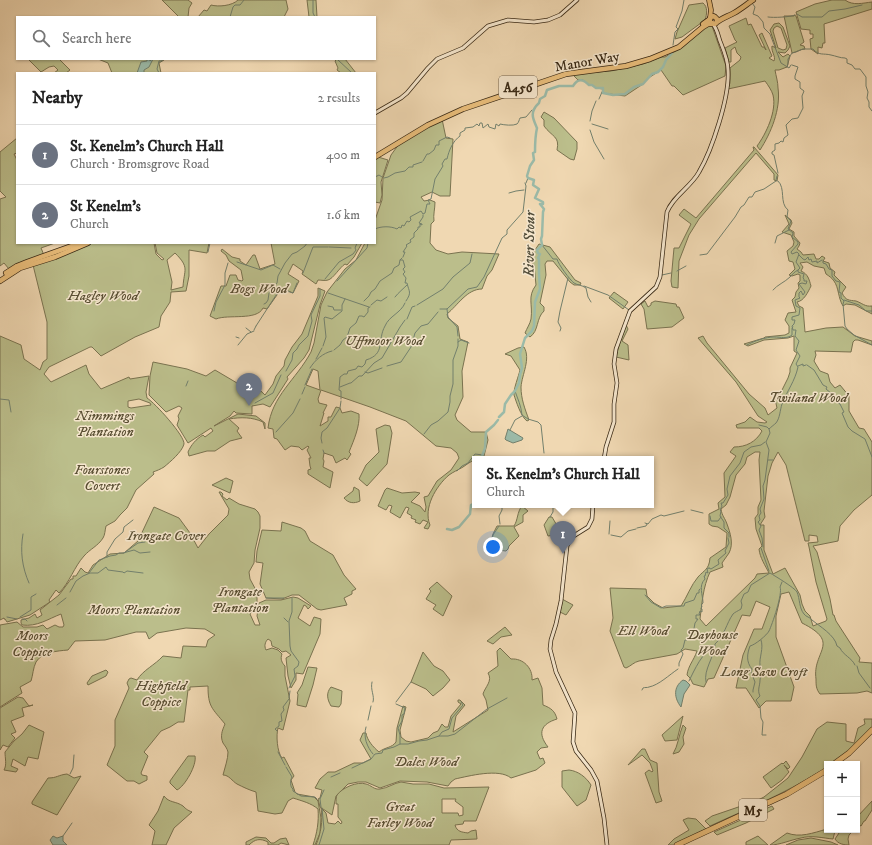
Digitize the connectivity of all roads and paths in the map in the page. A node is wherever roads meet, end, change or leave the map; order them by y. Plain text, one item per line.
1 (577, 0) edge
2 (710, 0) edge
3 (751, 0) edge
4 (714, 20) junction
5 (376, 112) edge
6 (376, 155) edge
7 (77, 244) edge
8 (86, 244) edge
9 (0, 279) edge
10 (604, 456) edge
11 (593, 508) edge
12 (872, 730) edge
13 (872, 734) edge
14 (838, 761) edge
15 (842, 761) edge
16 (824, 772) edge
17 (824, 775) edge
18 (607, 845) edge
19 (677, 845) edge
20 (682, 845) edge

1 - 5 main road
2 - 4 main road
3 - 4 highway, Manor Way / A456
4 - 6 highway, Manor Way / A456
4 - 10 main road
7 - 9 highway
8 - 9 highway
11 - 18 main road
12 - 14 highway
13 - 15 highway
16 - 19 highway, M5
17 - 20 highway, M5

